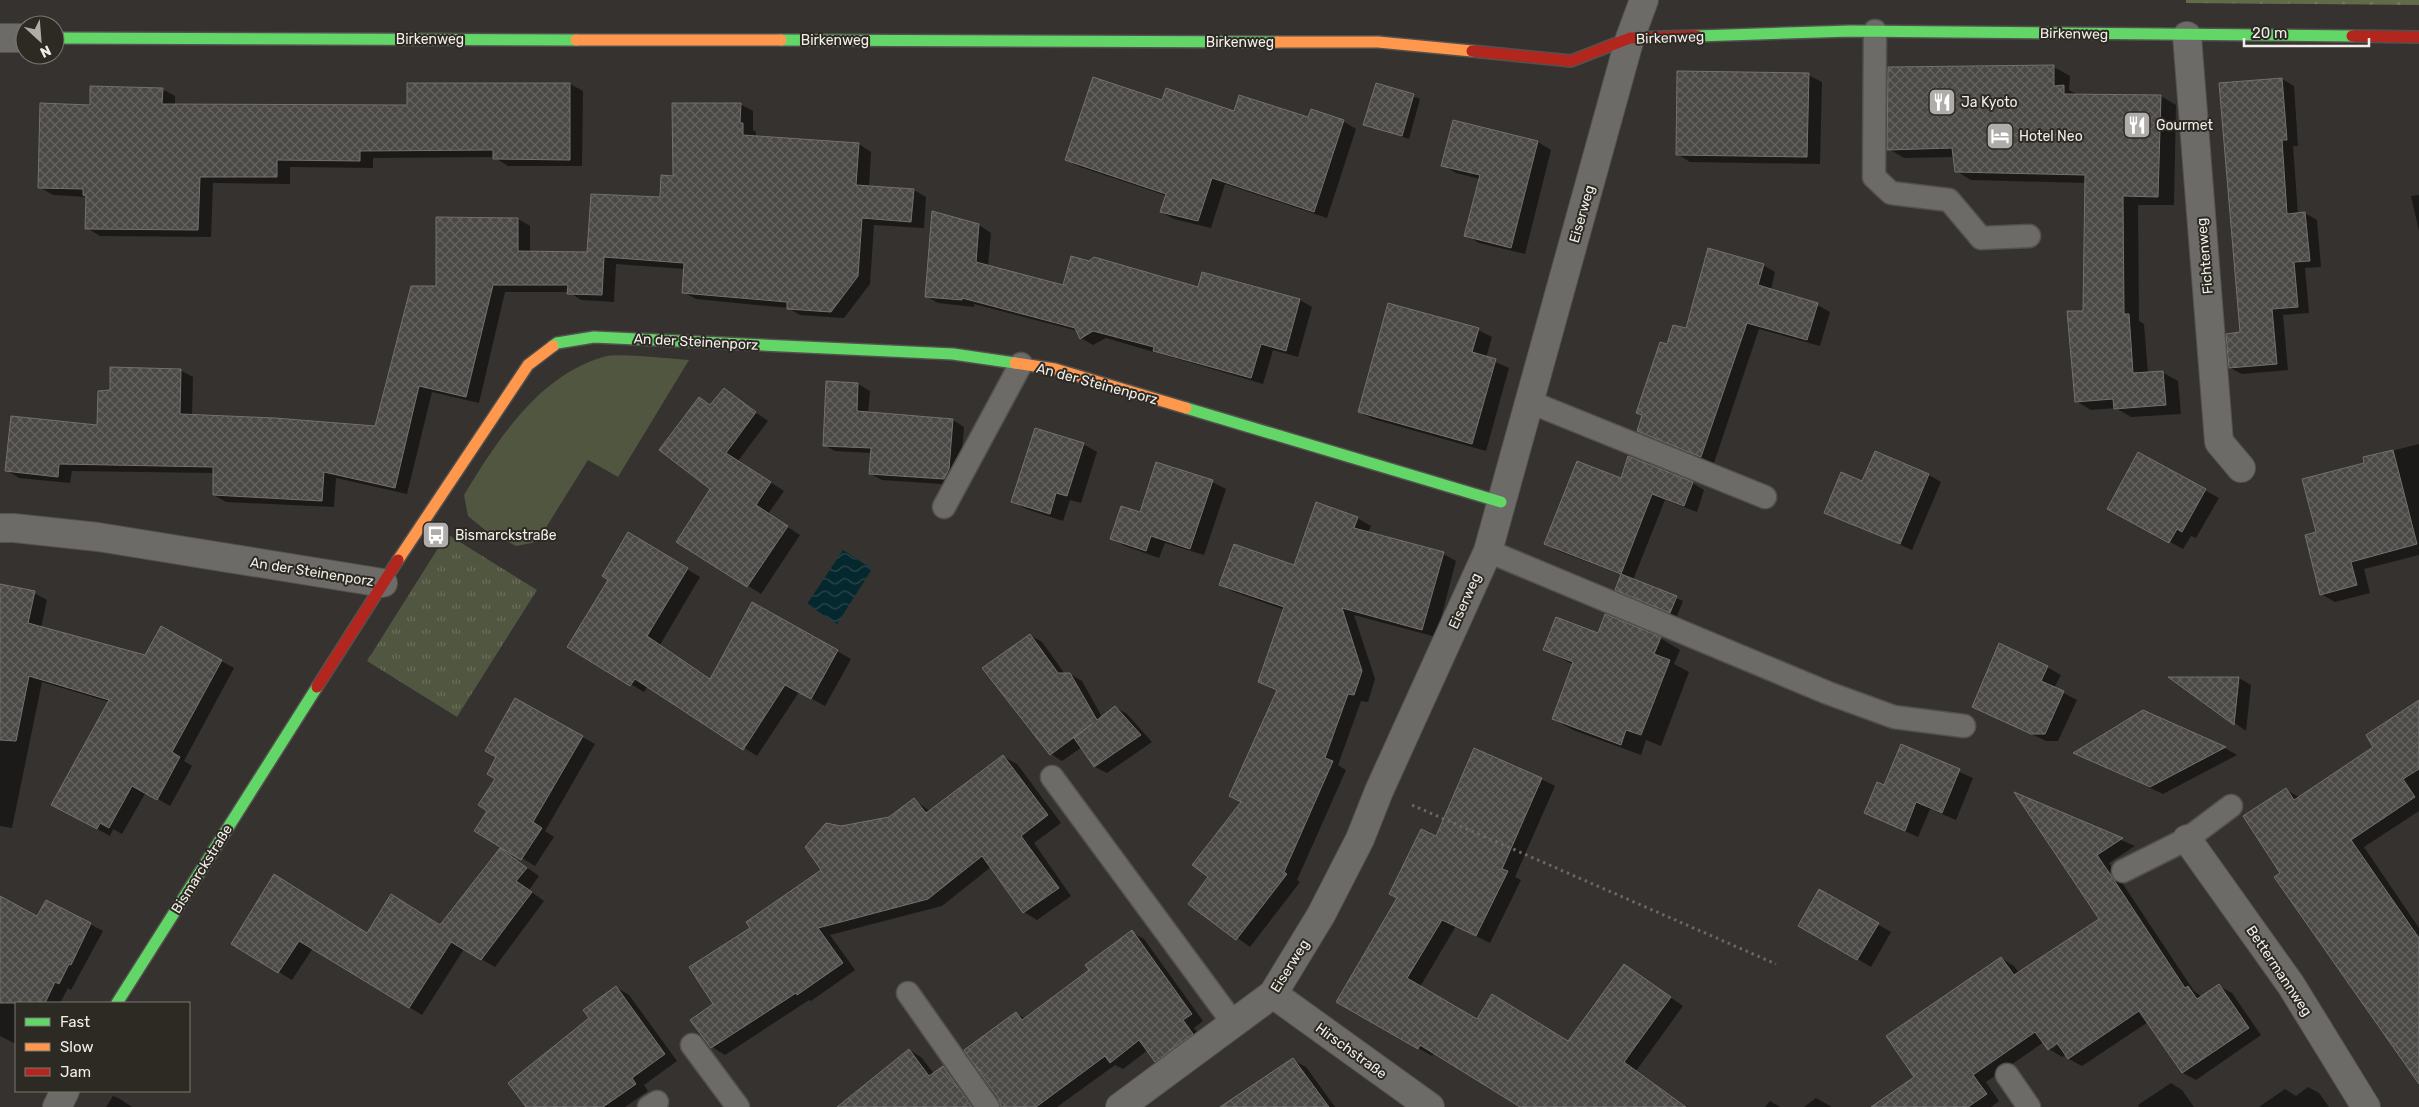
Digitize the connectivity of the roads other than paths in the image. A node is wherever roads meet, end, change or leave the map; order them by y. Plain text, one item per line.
1 (1644, 0) edge
2 (1875, 32) junction
3 (2187, 36) junction
4 (2419, 37) edge
5 (0, 38) edge
6 (15, 38) edge
7 (65, 38) edge
8 (1630, 38) junction
9 (2029, 236) dead end
10 (1021, 364) junction
11 (1530, 402) junction
12 (2242, 468) dead end
13 (1765, 497) dead end
14 (1501, 502) junction
15 (944, 507) dead end
16 (0, 528) edge
17 (1488, 551) junction
18 (383, 583) junction
19 (1964, 726) dead end
20 (1052, 777) dead end
21 (2231, 806) dead end
22 (2187, 839) junction
23 (2124, 871) dead end
24 (908, 993) dead end
25 (1273, 994) junction
26 (118, 1002) edge
27 (1234, 1024) junction
28 (692, 1045) dead end
29 (2007, 1074) dead end
30 (64, 1092) edge
31 (57, 1107) edge
32 (738, 1107) edge
33 (988, 1107) edge
34 (1120, 1107) edge
35 (1430, 1107) edge
36 (2029, 1107) edge
37 (2366, 1107) edge

1 - 8 street, Eiserweg
2 - 3 street, Birkenweg
2 - 8 street, Birkenweg
2 - 9 lane
3 - 4 street, Birkenweg
3 - 12 street, Fichtenweg
5 - 6 street
7 - 8 street, Birkenweg
8 - 11 street, Eiserweg
10 - 14 street, An der Steinenporz
10 - 15 lane
10 - 18 street, An der Steinenporz
11 - 13 lane
11 - 14 street, Eiserweg
14 - 17 street, Eiserweg
16 - 18 street, An der Steinenporz
17 - 19 lane
17 - 25 street, Eiserweg
18 - 26 street, Bismarckstraße
20 - 27 lane
21 - 22 lane
22 - 23 lane
22 - 37 street, Bettermannweg
24 - 33 lane
25 - 27 street, Eiserweg
25 - 35 street, Hirschstraße
27 - 34 street, Eiserweg
28 - 32 lane
29 - 36 lane
30 - 31 street

